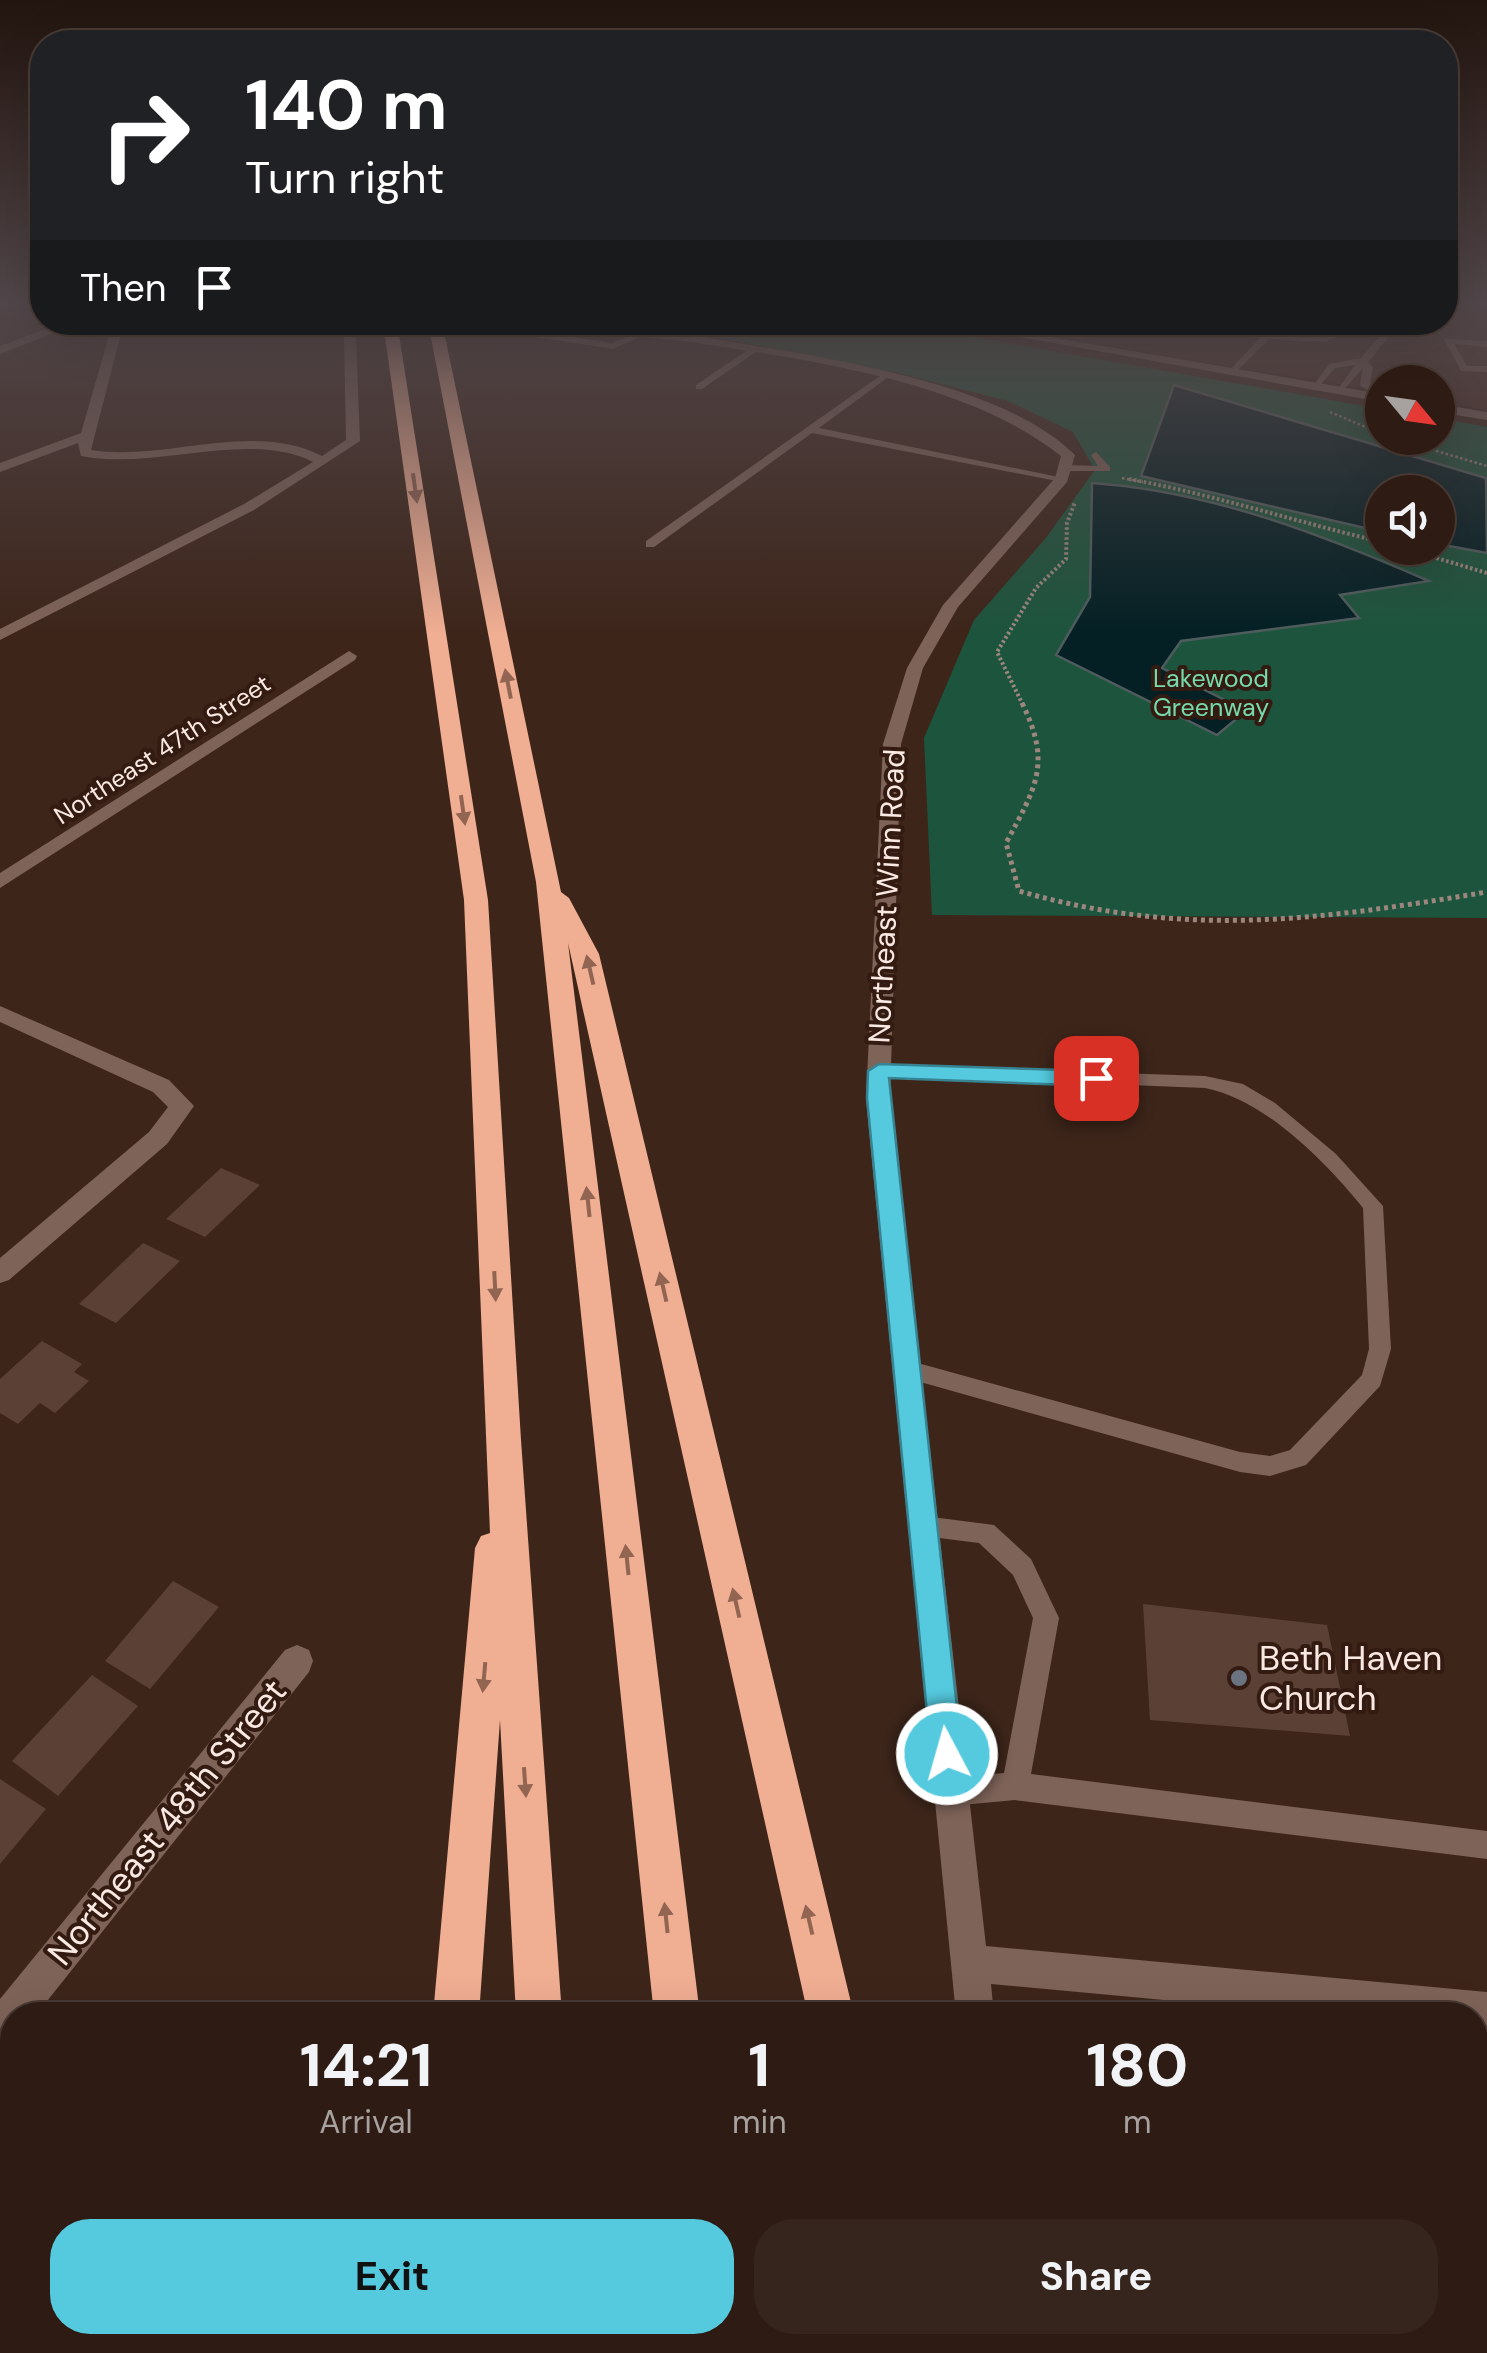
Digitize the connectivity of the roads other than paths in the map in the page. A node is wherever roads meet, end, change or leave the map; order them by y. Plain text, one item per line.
1 (92, 414) edge
2 (352, 414) edge
3 (404, 414) edge
4 (454, 414) edge
5 (831, 414) edge
6 (1008, 414) edge
7 (808, 430) junction
8 (86, 435) junction
9 (1096, 455) dead end
10 (323, 462) junction
11 (0, 468) edge
12 (1069, 480) junction
13 (650, 544) dead end
14 (0, 635) edge
15 (349, 656) dead end
16 (0, 882) edge
17 (548, 882) junction
18 (0, 1013) edge
19 (879, 1071) junction
20 (0, 1273) edge
21 (907, 1369) junction
22 (503, 1440) junction
23 (924, 1527) junction
24 (296, 1661) dead end
25 (1015, 1786) junction
26 (950, 1792) junction
27 (1487, 1845) edge
28 (971, 1963) junction
29 (22, 2002) edge
30 (457, 2002) edge
31 (539, 2002) edge
32 (676, 2002) edge
33 (828, 2002) edge
34 (974, 2002) edge
35 (1390, 2002) edge

1 - 8 street
2 - 10 street
3 -> 22 highway
17 -> 4 highway
5 - 7 lane
6 - 12 street
7 - 12 lane
7 - 13 lane
8 - 10 street
8 - 11 street
9 - 12 lane
10 - 14 street
12 - 19 street, Northeast Winn Road
15 - 16 street, Northeast 47th Street
32 -> 17 highway
33 -> 17 highway
18 - 20 street
19 - 21 street, Northeast Winn Road
19 - 21 lane
21 - 23 street, Northeast Winn Road
22 -> 30 highway
22 -> 31 highway
23 - 25 lane
23 - 26 street, Northeast Winn Road
24 - 29 street, Northeast 48th Street
25 - 26 lane
25 - 27 lane
26 - 28 street, Northeast Winn Road
28 - 34 street, Northeast Winn Road
28 - 35 street

